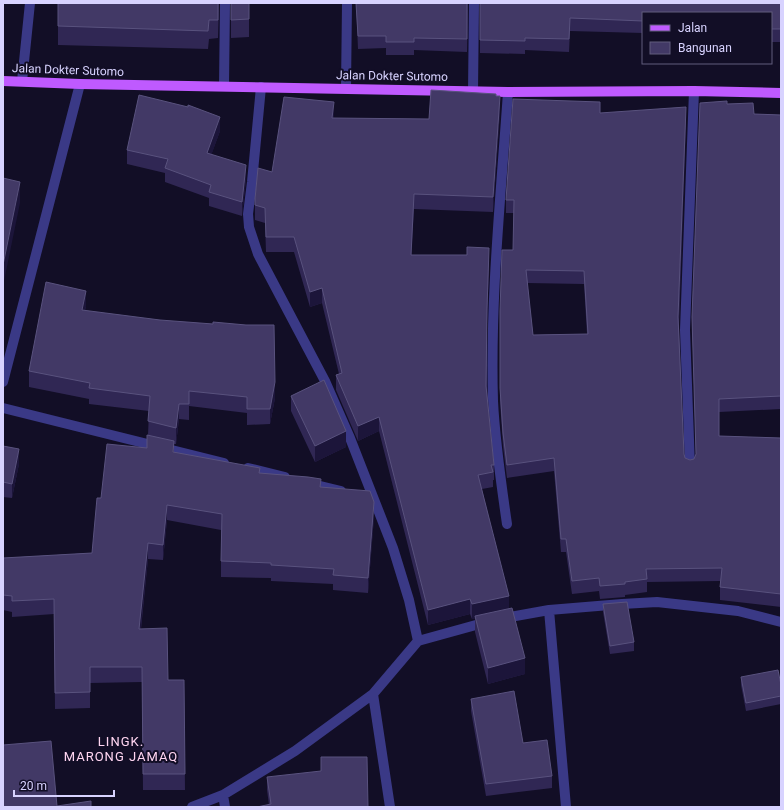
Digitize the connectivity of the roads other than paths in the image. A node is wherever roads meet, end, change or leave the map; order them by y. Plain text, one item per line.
1 (30, 3) edge
2 (225, 3) edge
3 (347, 3) edge
4 (474, 3) edge
5 (3, 81) edge
6 (22, 81) junction
7 (80, 84) junction
8 (224, 86) junction
9 (261, 87) junction
10 (346, 88) junction
11 (473, 91) junction
12 (694, 91) junction
13 (508, 92) junction
14 (781, 93) edge
15 (3, 382) edge
16 (3, 408) edge
17 (690, 467) edge
18 (374, 497) junction
19 (507, 524) dead end
20 (549, 610) junction
21 (781, 622) edge
22 (418, 641) junction
23 (374, 694) junction
24 (223, 795) junction
25 (192, 807) edge
26 (225, 807) edge
27 (390, 807) edge
28 (566, 807) edge

1 - 6 street
2 - 8 street
3 - 10 street
4 - 11 street
5 - 6 main road, Jalan Dokter Sutomo
6 - 7 main road, Jalan Dokter Sutomo
7 - 8 main road, Jalan Dokter Sutomo
7 - 15 street
8 - 9 main road, Jalan Dokter Sutomo
9 - 10 main road, Jalan Dokter Sutomo
9 - 18 street
10 - 11 main road, Jalan Dokter Sutomo
11 - 13 main road, Jalan Dokter Sutomo
12 - 13 main road, Jalan Dokter Sutomo
12 - 14 main road, Jalan Dokter Sutomo
12 - 17 street
13 - 19 street
16 - 18 street
18 - 22 street
20 - 21 street
20 - 22 street
20 - 28 street
22 - 23 street
23 - 24 street
23 - 27 street
24 - 25 street
24 - 26 street

